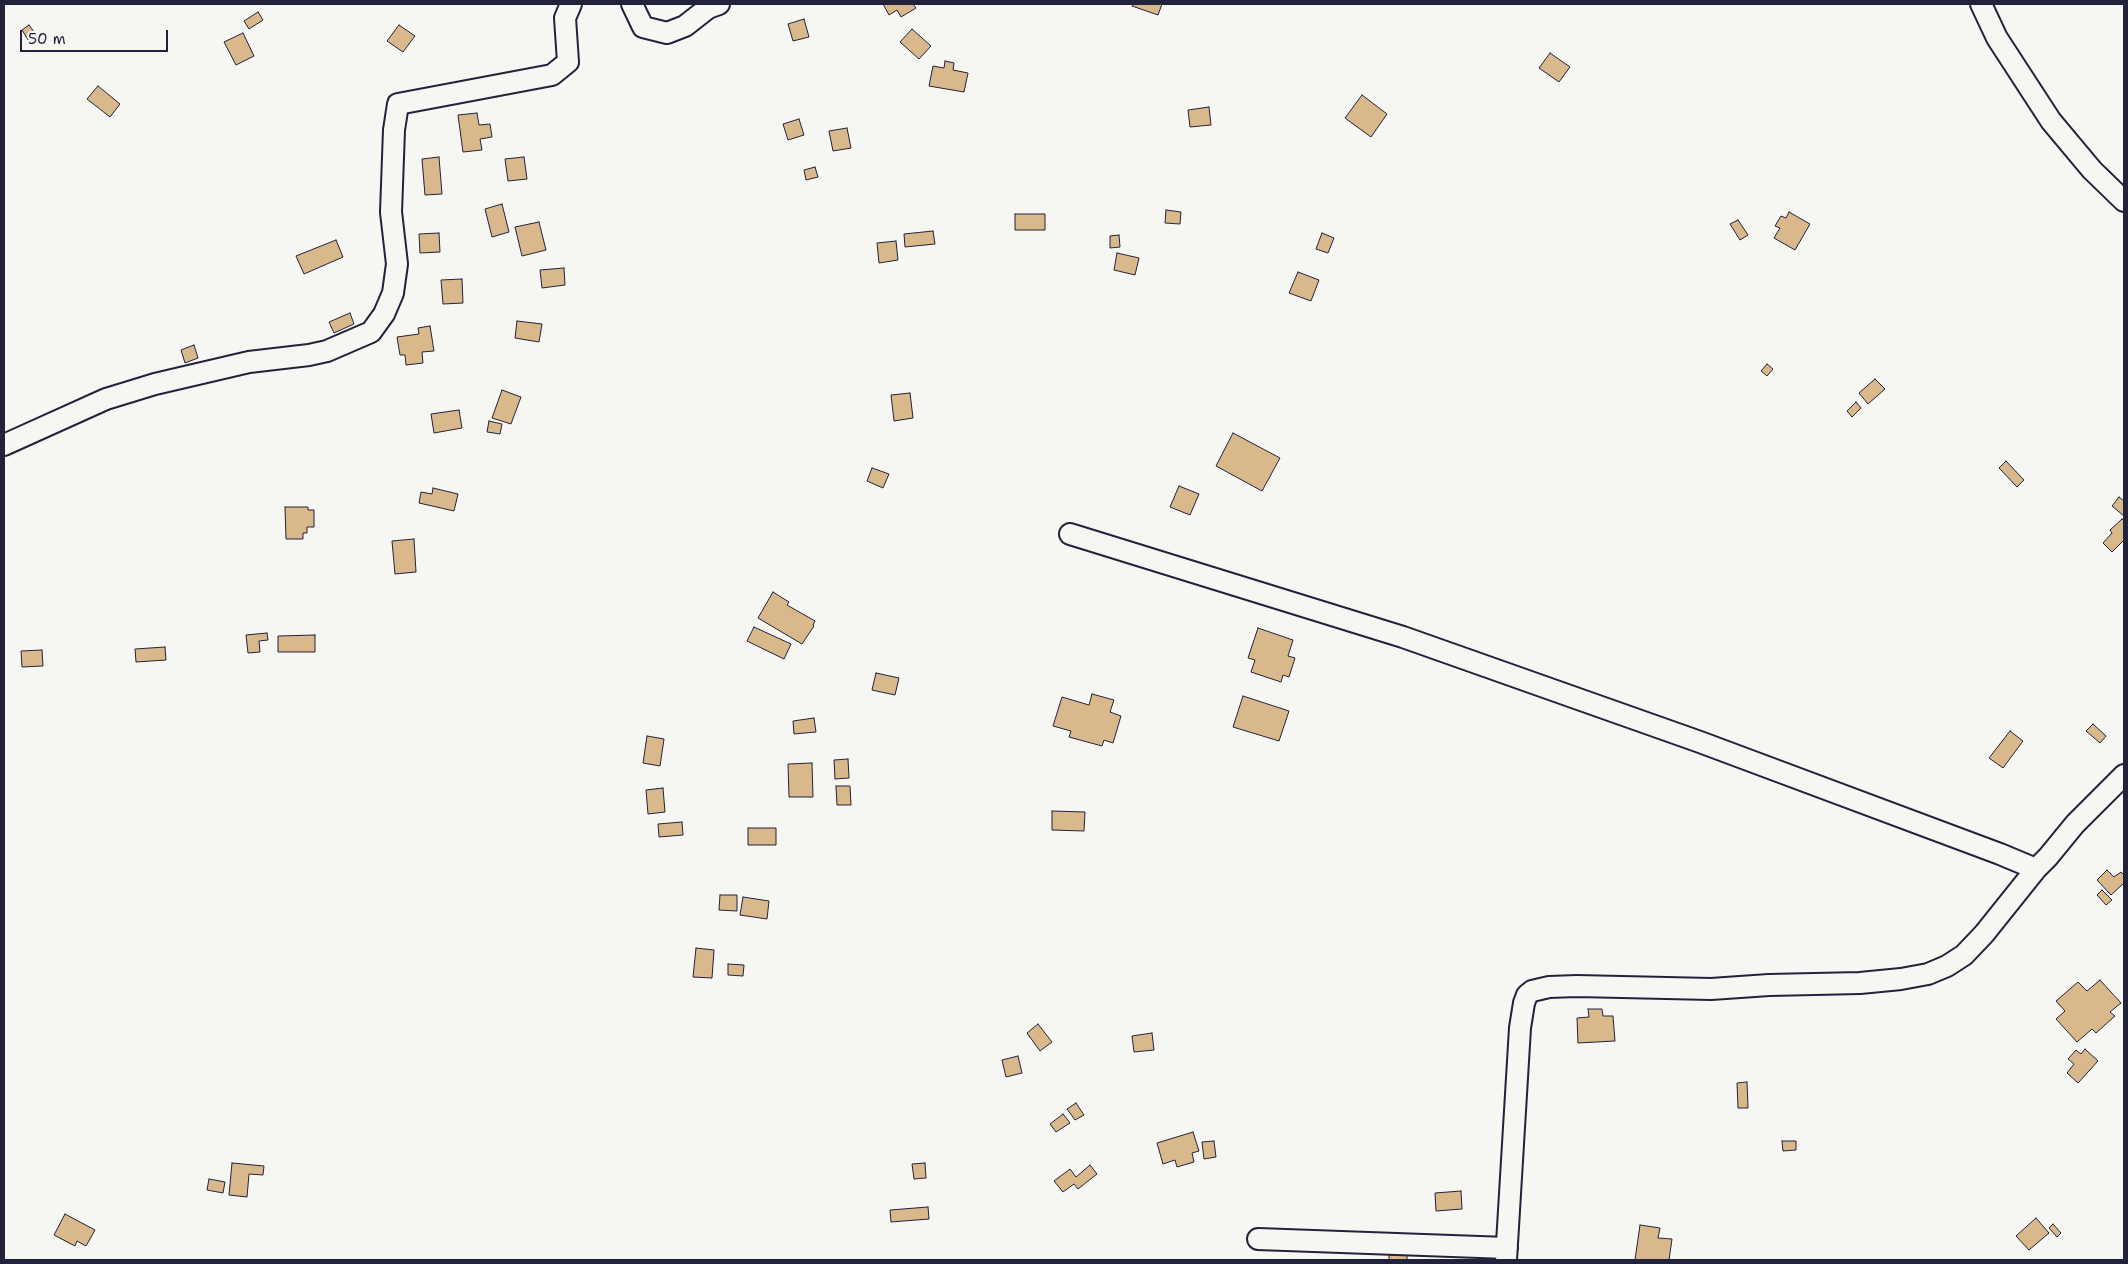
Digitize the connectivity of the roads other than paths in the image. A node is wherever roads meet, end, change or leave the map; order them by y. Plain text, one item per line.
1 (571, 4) edge
2 (632, 4) edge
3 (719, 4) edge
4 (1981, 4) edge
5 (2124, 202) edge
6 (4, 444) edge
7 (1070, 534) dead end
8 (2124, 775) edge
9 (2036, 869) junction
10 (1258, 1240) dead end
11 (1507, 1254) edge

1 - 6 street
2 - 3 street
4 - 5 street
7 - 9 street
8 - 9 street
9 - 11 street
10 - 11 street

